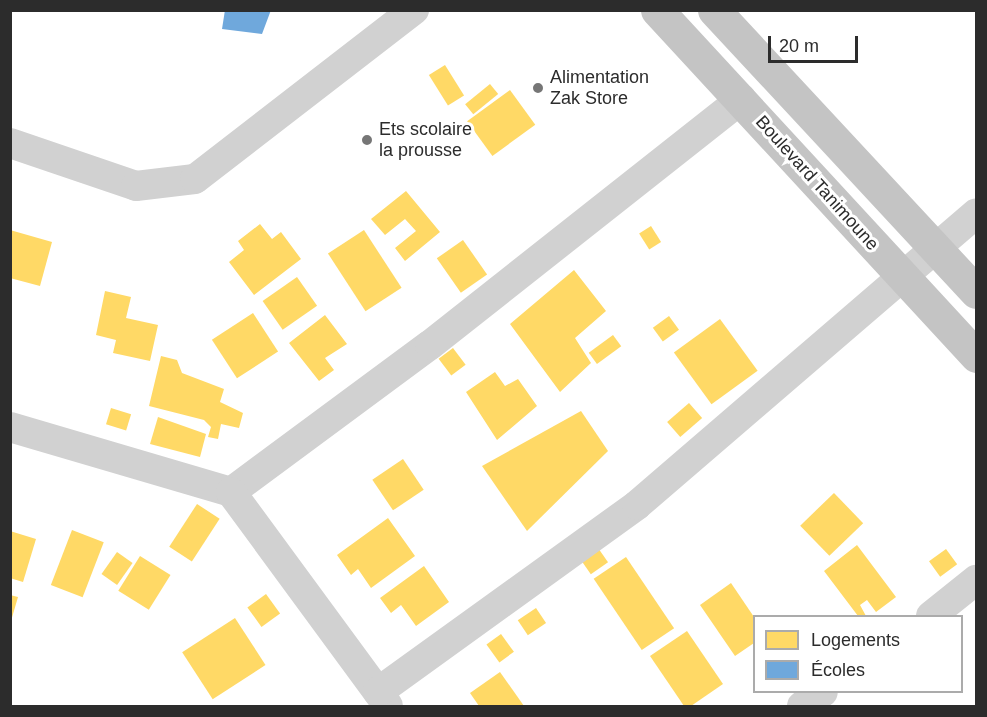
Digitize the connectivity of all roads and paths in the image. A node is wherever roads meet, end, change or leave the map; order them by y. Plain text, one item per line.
1 (414, 10) edge
2 (657, 10) edge
3 (714, 10) edge
4 (741, 99) junction
5 (10, 143) edge
6 (976, 213) edge
7 (936, 251) junction
8 (902, 277) junction
9 (976, 292) edge
10 (976, 356) edge
11 (10, 427) edge
12 (231, 492) junction
13 (976, 580) edge
14 (932, 615) edge
15 (822, 693) edge
16 (383, 699) edge
17 (802, 706) edge

1 - 5 street
2 - 4 main road, Boulevard Tanimoune
3 - 7 main road
4 - 8 main road, Boulevard Tanimoune
4 - 12 street
6 - 7 street
7 - 8 street
7 - 9 main road
8 - 10 main road, Boulevard Tanimoune
8 - 16 street
11 - 12 street
12 - 16 street
13 - 14 street
15 - 17 street

